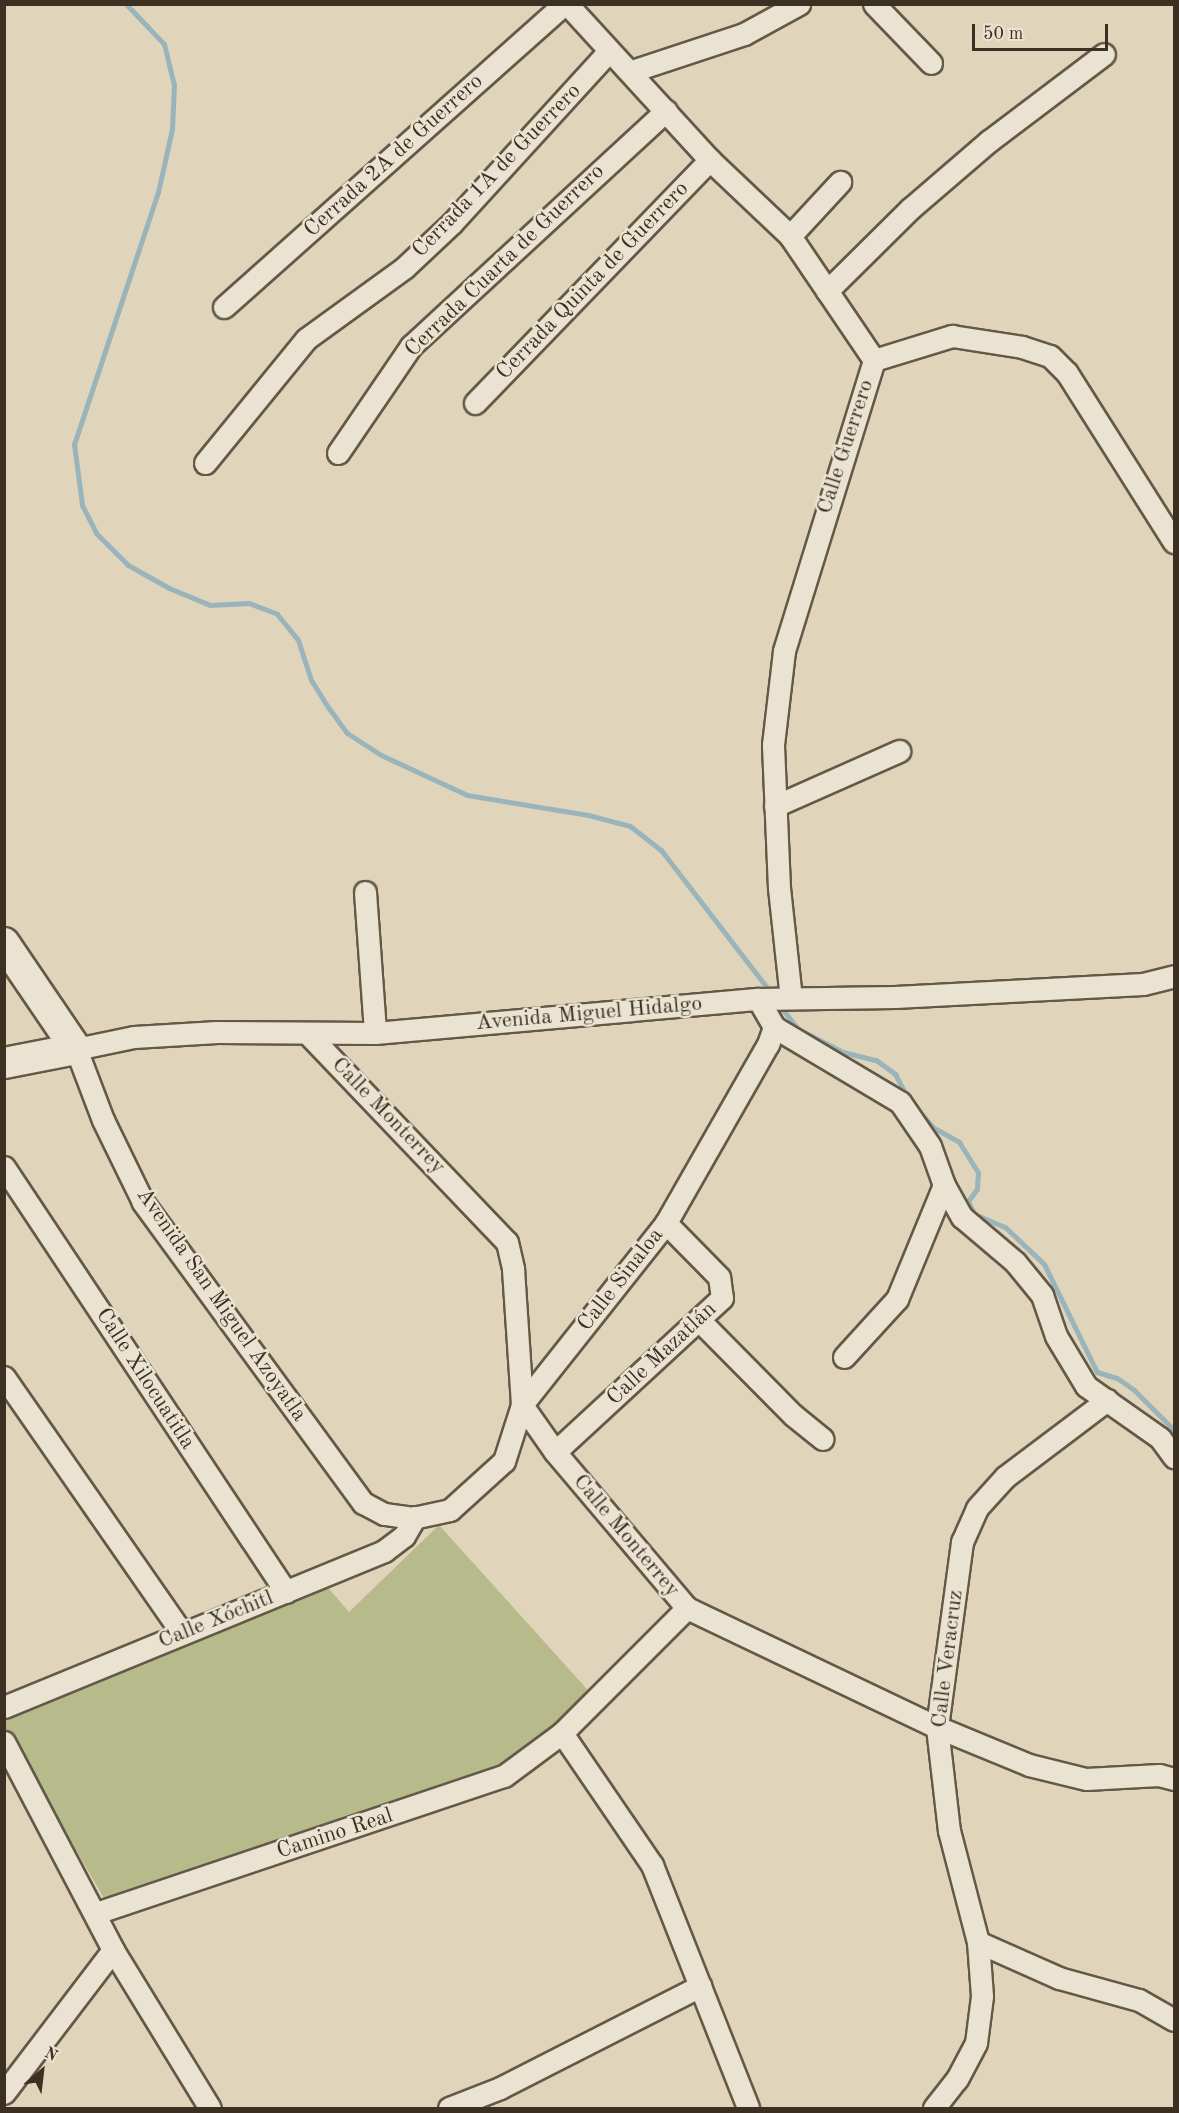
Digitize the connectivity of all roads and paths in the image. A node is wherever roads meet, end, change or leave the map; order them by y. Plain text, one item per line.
1 (565, 4) edge
2 (798, 4) edge
3 (874, 4) edge
4 (609, 51) junction
5 (1104, 54) dead end
6 (931, 63) dead end
7 (632, 71) junction
8 (666, 111) junction
9 (710, 160) junction
10 (840, 182) dead end
11 (790, 236) junction
12 (827, 291) junction
13 (224, 308) dead end
14 (874, 360) junction
15 (476, 403) dead end
16 (338, 453) dead end
17 (205, 463) dead end
18 (1174, 542) edge
19 (899, 751) dead end
20 (775, 807) junction
21 (365, 892) dead end
22 (4, 943) edge
23 (1174, 976) edge
24 (791, 998) junction
25 (758, 999) junction
26 (774, 1027) junction
27 (375, 1033) junction
28 (308, 1034) junction
29 (76, 1048) junction
30 (4, 1063) edge
31 (4, 1167) edge
32 (944, 1185) junction
33 (666, 1223) junction
34 (700, 1321) junction
35 (844, 1357) dead end
36 (4, 1377) edge
37 (1107, 1400) junction
38 (522, 1405) junction
39 (823, 1438) dead end
40 (555, 1452) junction
41 (1174, 1458) edge
42 (414, 1518) junction
43 (286, 1592) junction
44 (687, 1608) junction
45 (181, 1632) junction
46 (4, 1707) edge
47 (937, 1727) junction
48 (562, 1733) junction
49 (4, 1742) edge
50 (1174, 1779) edge
51 (96, 1913) junction
52 (978, 1942) junction
53 (113, 1950) junction
54 (700, 1986) junction
55 (1174, 2020) edge
56 (4, 2093) edge
57 (210, 2109) edge
58 (449, 2109) edge
59 (748, 2109) edge
60 (934, 2109) edge

1 - 4 street, Calle Guerrero
1 - 13 street, Cerrada 2A de Guerrero
2 - 7 street
3 - 6 street
4 - 7 street, Calle Guerrero
4 - 17 street, Cerrada 1A de Guerrero
5 - 12 street
7 - 8 street, Calle Guerrero
8 - 9 street, Calle Guerrero
8 - 16 street, Cerrada Cuarta de Guerrero
9 - 11 street, Calle Guerrero
9 - 15 street, Cerrada Quinta de Guerrero
10 - 11 street
11 - 12 street, Calle Guerrero
12 - 14 street, Calle Guerrero
14 - 18 street
14 - 20 street, Calle Guerrero
19 - 20 street
20 - 24 street, Calle Guerrero
21 - 27 street
22 - 29 street
23 - 24 street, Avenida Miguel Hidalgo
24 - 25 street, Avenida Miguel Hidalgo
25 - 26 street
25 - 27 street, Avenida Miguel Hidalgo
26 - 32 street
26 - 33 street, Calle Sinaloa
27 - 28 street, Avenida Miguel Hidalgo
28 - 29 street, Avenida Miguel Hidalgo
28 - 38 street, Calle Monterrey
29 - 30 street, Avenida Miguel Hidalgo
29 - 42 street, Avenida San Miguel Azoyatla
31 - 43 street, Calle Xilocuatitla
32 - 35 street
32 - 37 street
33 - 34 street, Calle Mazatlán
33 - 38 street, Calle Sinaloa
34 - 39 street
34 - 40 street, Calle Mazatlán
36 - 45 street
37 - 41 street
37 - 47 street, Calle Veracruz
38 - 40 street, Calle Monterrey
38 - 42 street, Calle Sinaloa
40 - 44 street, Calle Monterrey
42 - 43 street, Calle Xóchitl
43 - 45 street, Calle Xóchitl
44 - 47 street, Calle Monterrey
44 - 48 street, Camino Real
45 - 46 street, Calle Xóchitl
47 - 50 street, Calle Monterrey
47 - 52 street, Calle Veracruz
48 - 51 street, Camino Real
48 - 54 street
49 - 51 street
51 - 53 street
52 - 55 street
52 - 60 street, Calle Veracruz
53 - 56 street
53 - 57 street
54 - 58 street
54 - 59 street

